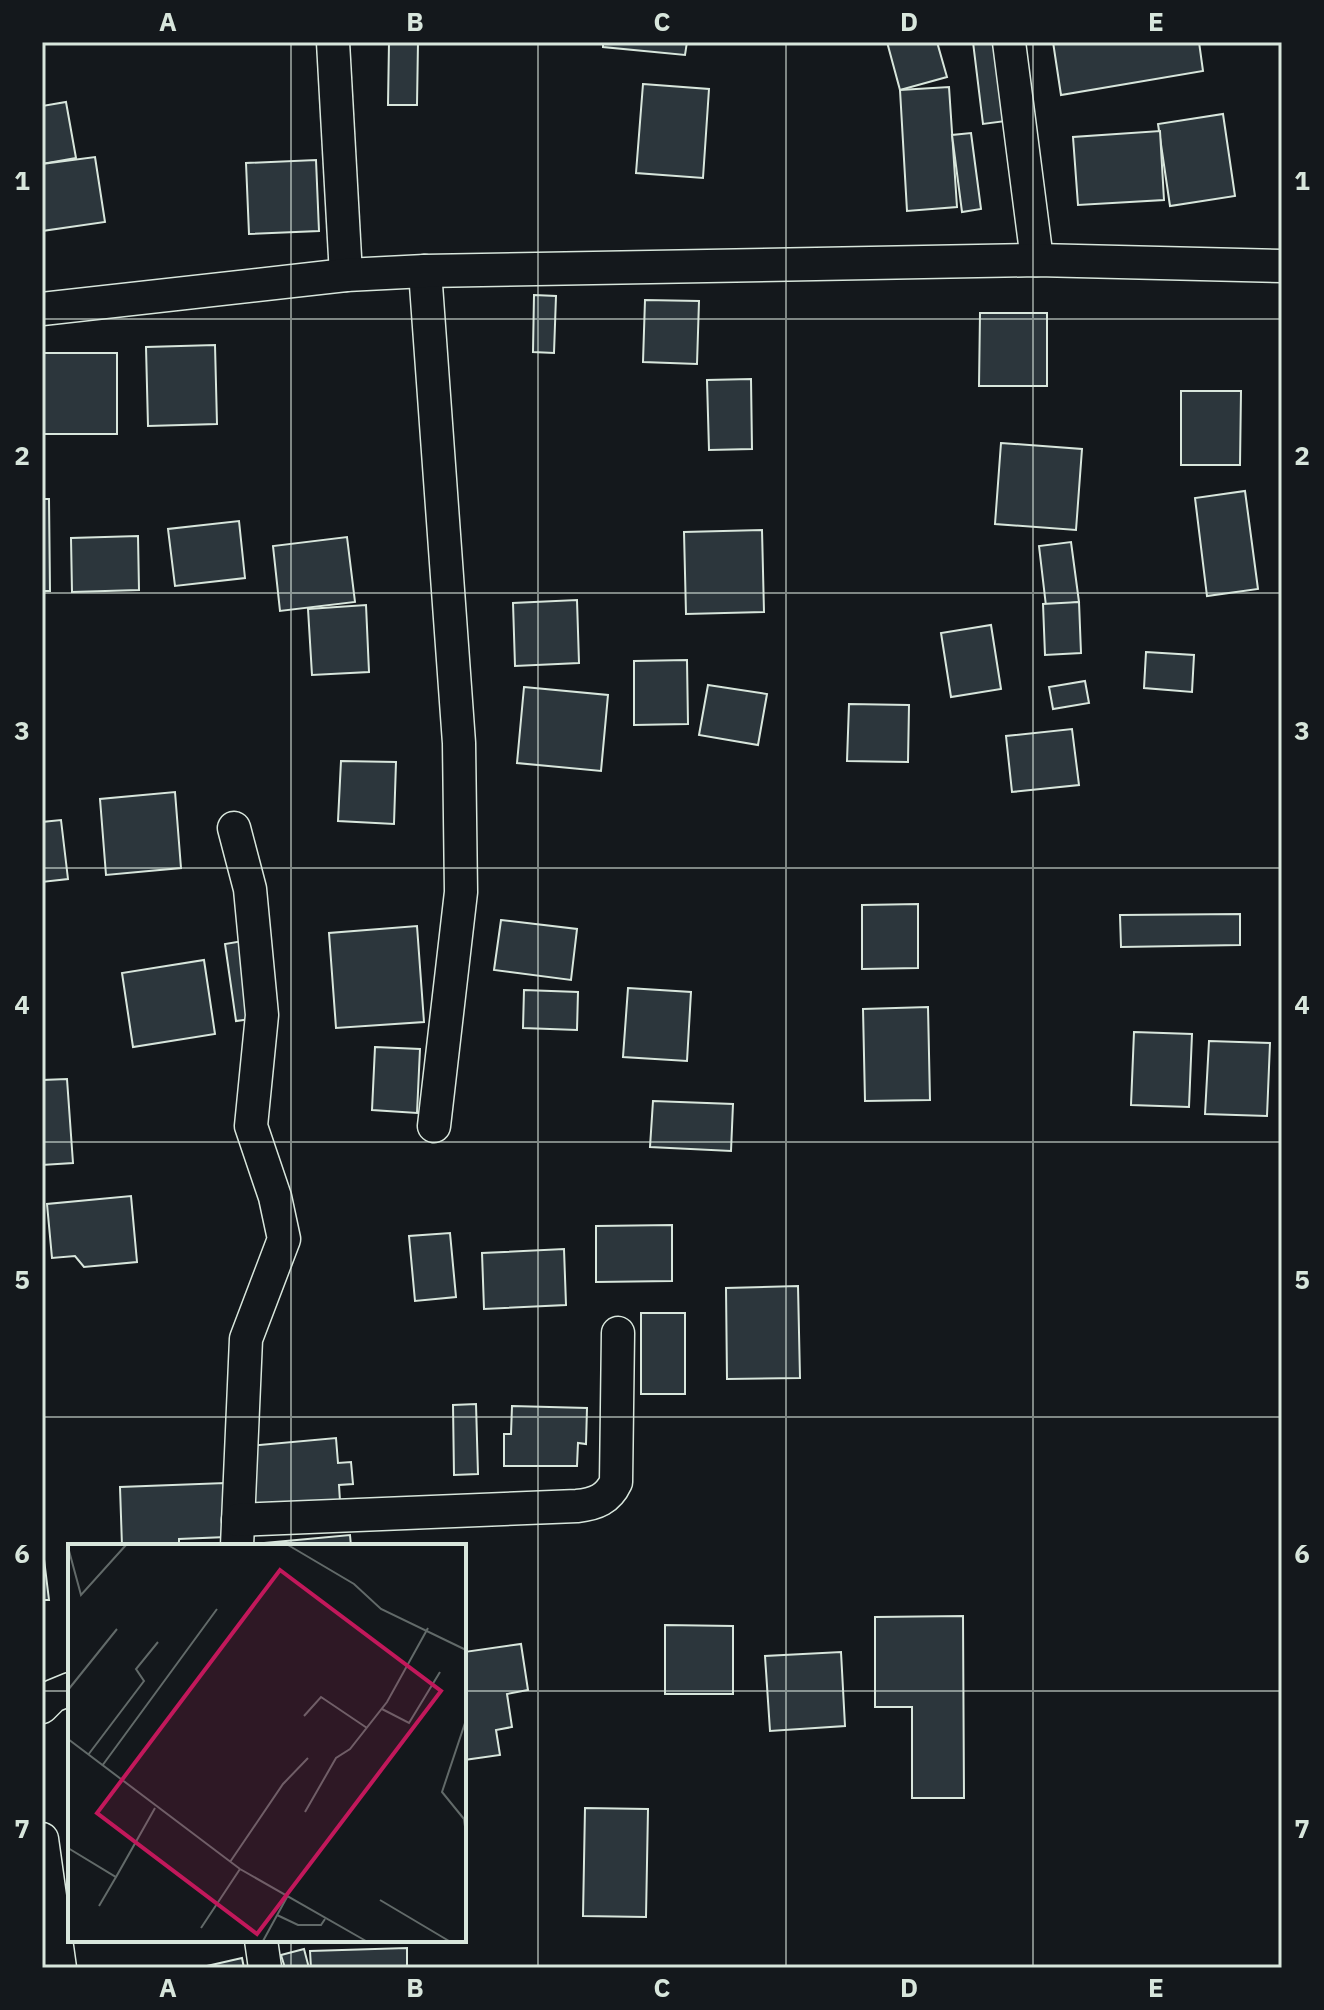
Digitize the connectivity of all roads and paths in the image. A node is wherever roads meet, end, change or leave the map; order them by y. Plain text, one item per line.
1 (333, 42) edge
2 (1009, 42) edge
3 (1037, 260) junction
4 (1282, 266) edge
5 (425, 271) junction
6 (346, 275) junction
7 (42, 309) edge
8 (234, 828) dead end
9 (434, 1126) dead end
10 (618, 1333) dead end
11 (238, 1533) edge
12 (68, 1690) edge
13 (42, 1707) edge
14 (42, 1839) edge
15 (261, 1942) edge
16 (60, 1968) edge
17 (265, 1968) edge

1 - 6 street
2 - 3 street
3 - 4 street
3 - 5 street
5 - 6 street
5 - 9 street
6 - 7 street
8 - 11 street
10 - 11 street
12 - 13 street
14 - 16 street
15 - 17 street

